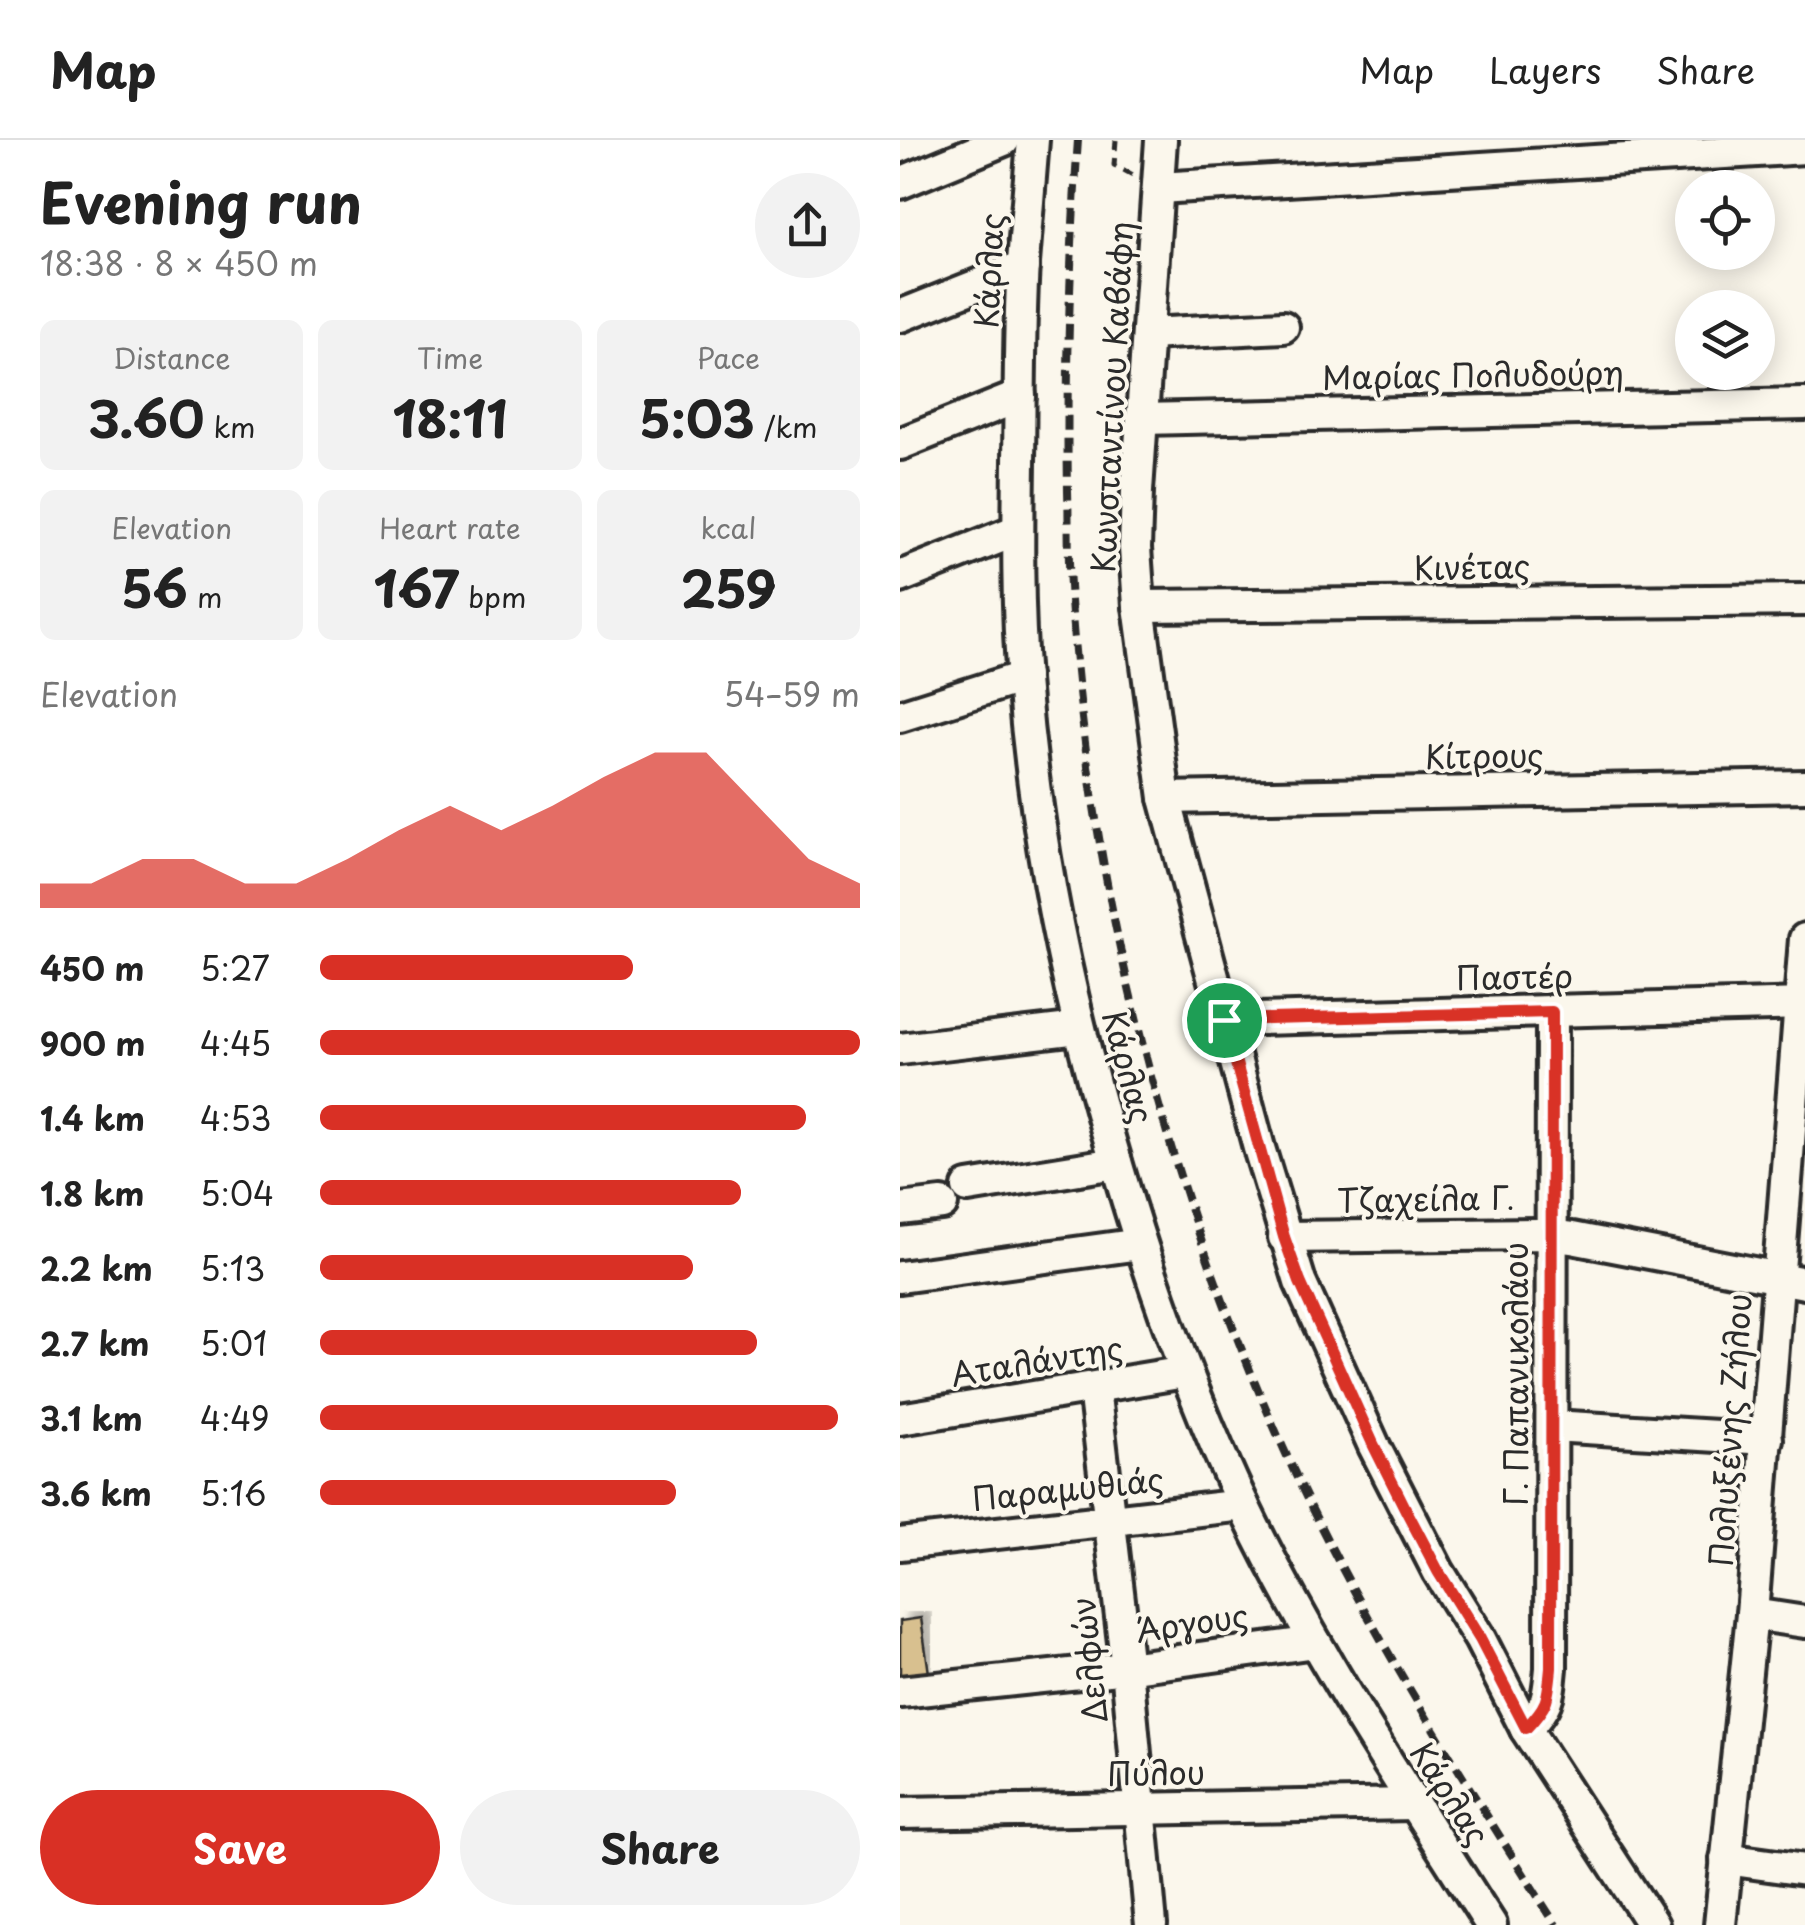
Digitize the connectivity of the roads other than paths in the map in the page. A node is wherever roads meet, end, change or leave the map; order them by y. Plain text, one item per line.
1 (1004, 140) edge
2 (1033, 140) edge
3 (1162, 140) edge
4 (1654, 148) edge
5 (1805, 148) edge
6 (1448, 155) edge
7 (900, 183) edge
8 (1159, 188) junction
9 (1023, 266) junction
10 (900, 316) edge
11 (1284, 327) dead end
12 (1148, 334) junction
13 (1020, 396) junction
14 (1805, 404) edge
15 (1142, 420) junction
16 (900, 444) edge
17 (1018, 530) junction
18 (900, 577) edge
19 (1805, 600) edge
20 (1139, 606) junction
21 (1022, 677) junction
22 (900, 716) edge
23 (1805, 786) edge
24 (1165, 798) junction
25 (1805, 939) edge
26 (1802, 1004) edge
27 (1552, 1012) junction
28 (1224, 1020) junction
29 (1079, 1028) junction
30 (900, 1049) edge
31 (1116, 1163) junction
32 (968, 1187) dead end
33 (942, 1204) dead end
34 (900, 1209) edge
35 (1552, 1235) junction
36 (1284, 1237) junction
37 (1140, 1244) junction
38 (900, 1277) edge
39 (1791, 1281) edge
40 (1185, 1372) junction
41 (1094, 1388) junction
42 (900, 1420) edge
43 (1552, 1426) junction
44 (1767, 1439) junction
45 (1243, 1505) junction
46 (1109, 1521) junction
47 (900, 1544) edge
48 (1752, 1614) junction
49 (1805, 1622) edge
50 (1315, 1642) junction
51 (1127, 1668) junction
52 (900, 1692) edge
53 (1526, 1728) junction
54 (1414, 1804) junction
55 (1140, 1810) junction
56 (900, 1812) edge
57 (1726, 1858) junction
58 (1805, 1870) edge
59 (1151, 1925) edge
60 (1491, 1925) edge
61 (1652, 1925) edge
62 (1720, 1925) edge

1 - 7 street
2 - 9 street, Κάρλας
3 - 8 street, Κωνσταντίνου Καβάφη
4 - 5 street
4 - 6 street
6 - 8 street
8 - 12 street, Κωνσταντίνου Καβάφη
9 - 10 street
9 - 13 street, Κάρλας
11 - 12 street
12 - 15 street, Κωνσταντίνου Καβάφη
13 - 16 street
13 - 17 street, Κάρλας
14 - 15 street, Μαρίας Πολυδούρη
15 - 20 street, Κωνσταντίνου Καβάφη
17 - 18 street
17 - 21 street, Κάρλας
19 - 20 street, Κινέτας
20 - 24 street, Κωνσταντίνου Καβάφη
21 - 22 street
21 - 29 street, Κάρλας
23 - 24 street, Κίτρους
24 - 28 street, Κωνσταντίνου Καβάφη
25 - 26 street, Πολυξένης Ζήλου
26 - 27 street, Παστέρ
26 - 39 street, Πολυξένης Ζήλου
27 - 28 street, Παστέρ
27 - 35 street, Γ. Παπανικολάου
28 - 36 street, Κωνσταντίνου Καβάφη
29 - 30 street
29 - 31 street, Κάρλας
31 - 32 street
31 - 37 street, Κάρλας
33 - 34 street
35 - 36 street, Τζαχείλα Γ.
35 - 39 street, Τζαχείλα Γ.
35 - 43 street, Γ. Παπανικολάου
36 - 53 street, Κωνσταντίνου Καβάφη
37 - 38 street
37 - 40 street, Κάρλας
39 - 44 street, Πολυξένης Ζήλου
40 - 41 street, Αταλάντης
40 - 45 street, Κάρλας
41 - 42 street, Αταλάντης
41 - 46 street, Δελφών
43 - 44 street
43 - 53 street, Γ. Παπανικολάου
44 - 48 street, Πολυξένης Ζήλου
45 - 46 street, Παραμυθιάς
45 - 50 street, Κάρλας
46 - 47 street, Παραμυθιάς
46 - 51 street, Δελφών
48 - 49 street
48 - 57 street, Πολυξένης Ζήλου
50 - 51 street, Άργους
50 - 54 street, Κάρλας
51 - 52 street, Άργους
51 - 55 street, Δελφών
53 - 61 street, Κωνσταντίνου Καβάφη
54 - 55 street, Πύλου
54 - 60 street, Κάρλας
55 - 56 street, Πύλου
55 - 59 street, Δελφών
57 - 58 street
57 - 62 street, Πολυξένης Ζήλου

